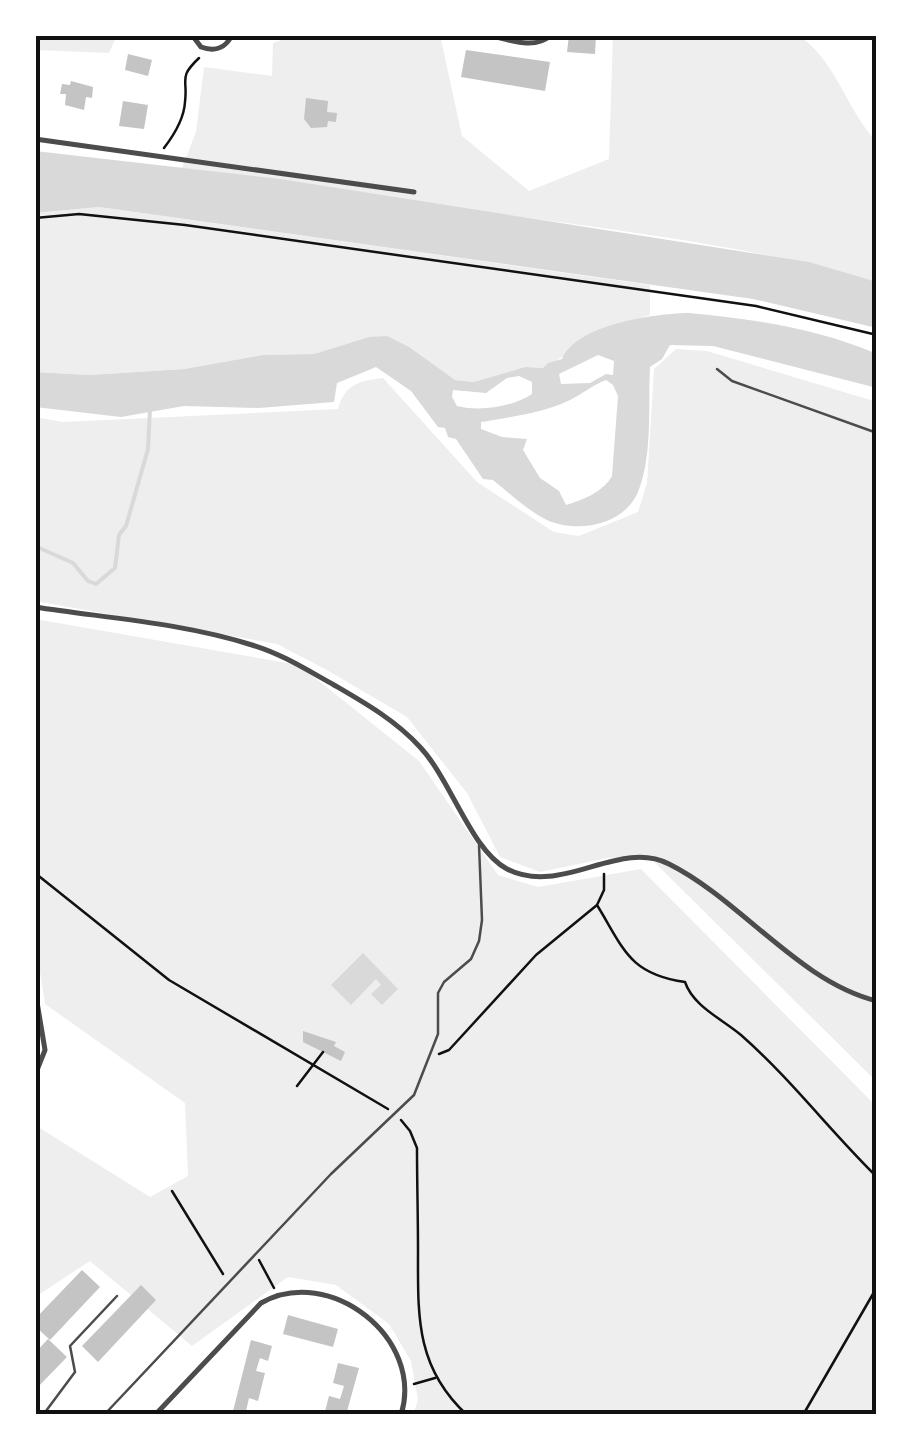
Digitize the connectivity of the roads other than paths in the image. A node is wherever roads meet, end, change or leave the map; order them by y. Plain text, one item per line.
1 (192, 35) edge
2 (232, 35) edge
3 (486, 35) edge
4 (550, 35) edge
5 (35, 140) edge
6 (414, 192) dead end
7 (717, 369) dead end
8 (877, 433) edge
9 (35, 607) edge
10 (478, 845) junction
11 (35, 990) edge
12 (877, 1001) edge
13 (35, 1075) edge
14 (117, 1296) dead end
15 (43, 1415) edge
16 (104, 1415) edge
17 (155, 1415) edge
18 (402, 1415) edge

1 - 2 street
3 - 4 street
5 - 6 street
7 - 8 lane
9 - 10 street
10 - 12 street
10 - 16 lane
11 - 13 street
14 - 15 lane
17 - 18 street

